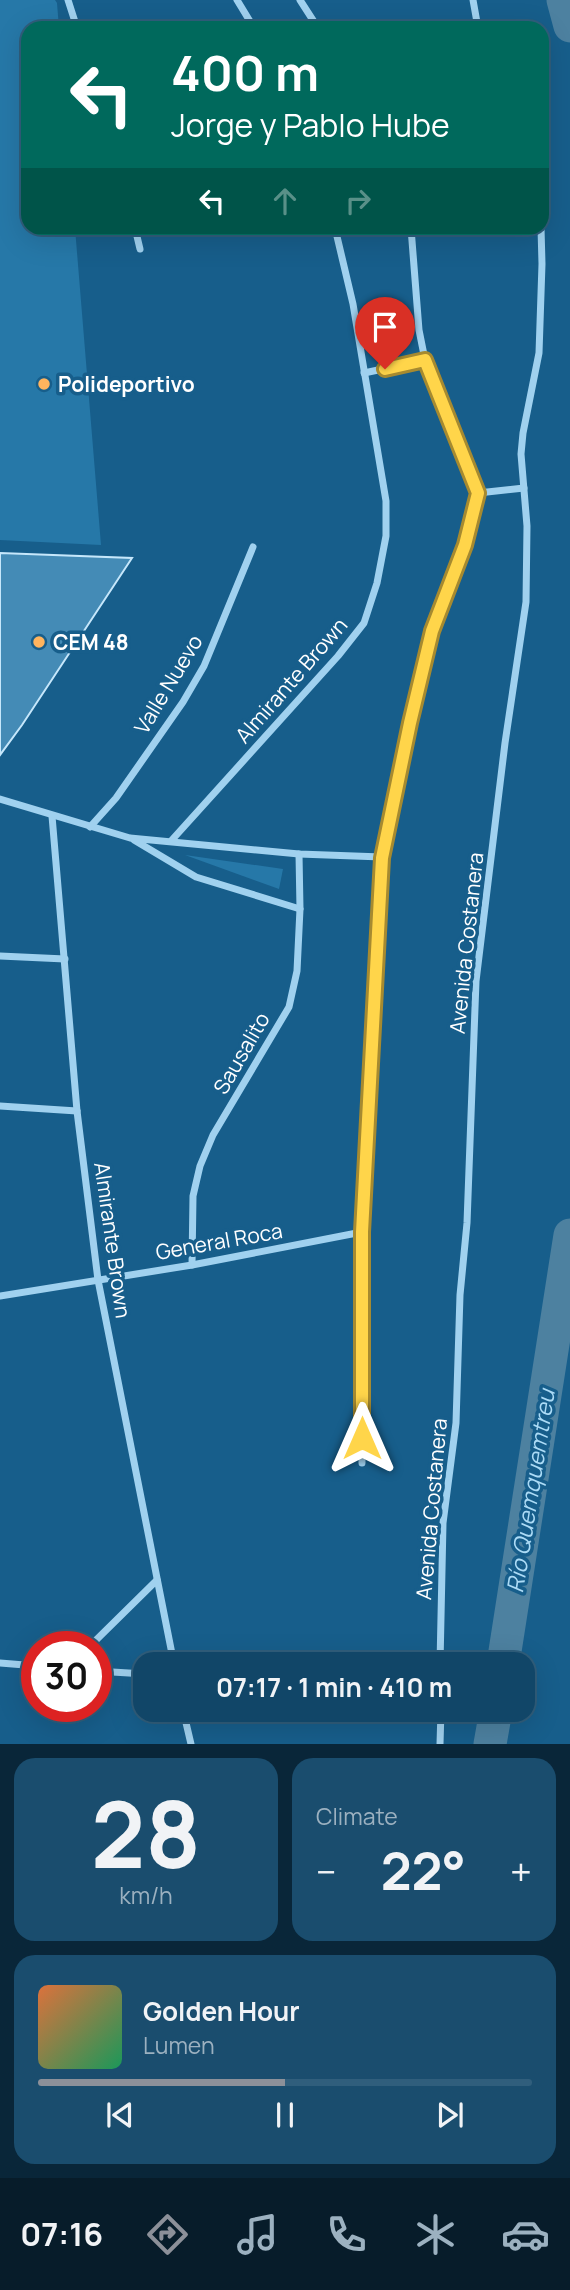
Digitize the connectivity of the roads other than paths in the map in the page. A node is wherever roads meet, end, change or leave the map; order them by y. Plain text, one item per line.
1 (68, 0) edge
2 (237, 0) edge
3 (300, 0) edge
4 (473, 0) edge
5 (75, 21) edge
6 (250, 21) edge
7 (314, 21) edge
8 (477, 21) edge
9 (137, 235) edge
10 (337, 235) edge
11 (412, 235) edge
12 (541, 235) edge
13 (140, 248) dead end
14 (425, 360) junction
15 (364, 373) junction
16 (524, 488) junction
17 (478, 493) junction
18 (253, 547) dead end
19 (0, 799) edge
20 (52, 816) junction
21 (90, 827) junction
22 (130, 838) junction
23 (171, 841) junction
24 (299, 854) junction
25 (382, 858) junction
26 (300, 909) junction
27 (0, 956) edge
28 (65, 959) junction
29 (0, 1106) edge
30 (78, 1111) junction
31 (362, 1232) junction
32 (192, 1265) junction
33 (98, 1280) junction
34 (0, 1296) edge
35 (362, 1463) dead end
36 (157, 1580) junction
37 (105, 1631) edge
38 (172, 1652) edge
39 (440, 1652) edge
40 (0, 1663) edge
41 (21, 1665) edge
42 (112, 1672) edge
43 (133, 1673) edge
44 (186, 1722) edge
45 (441, 1722) edge
46 (191, 1744) edge
47 (440, 1744) edge

1 - 5 street
2 - 6 street
3 - 7 street
4 - 8 street
9 - 13 street
10 - 15 street, Almirante Brown
11 - 14 street
12 - 16 street, Avenida Costanera
14 - 15 street
14 - 17 street
15 - 23 street, Almirante Brown
16 - 17 street
16 - 39 street, Avenida Costanera
17 - 25 street
18 - 21 street, Valle Nuevo
19 - 20 street
20 - 21 street
20 - 28 street, Almirante Brown
21 - 22 street
22 - 23 street
22 - 26 street
23 - 24 street
24 - 25 street
24 - 26 street, Sausalito
25 - 31 street
26 - 32 street, Sausalito
27 - 28 street
28 - 30 street, Almirante Brown
29 - 30 street
30 - 33 street, Almirante Brown
31 - 32 street, General Roca
31 - 35 street
32 - 33 street, General Roca
33 - 34 street, General Roca
33 - 36 street, Almirante Brown
36 - 37 street
36 - 38 street, Almirante Brown
40 - 41 street
42 - 43 street
44 - 46 street
45 - 47 street

